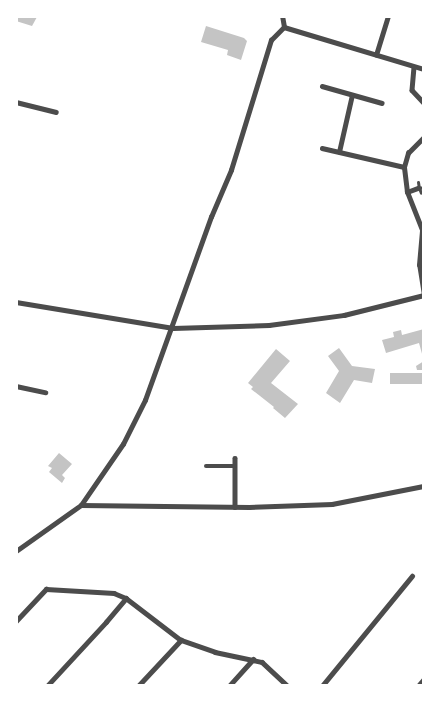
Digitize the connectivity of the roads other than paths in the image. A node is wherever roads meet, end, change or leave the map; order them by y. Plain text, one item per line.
1 (282, 16) edge
2 (388, 16) edge
3 (284, 27) junction
4 (376, 55) junction
5 (414, 67) junction
6 (424, 69) edge
7 (322, 86) dead end
8 (352, 95) junction
9 (16, 102) edge
10 (382, 103) dead end
11 (424, 103) edge
12 (56, 112) dead end
13 (424, 137) edge
14 (322, 148) dead end
15 (339, 152) junction
16 (404, 167) junction
17 (418, 182) dead end
18 (421, 189) edge
19 (407, 192) junction
20 (424, 295) edge
21 (16, 302) edge
22 (173, 328) junction
23 (16, 386) edge
24 (45, 392) dead end
25 (235, 458) dead end
26 (206, 466) dead end
27 (235, 466) junction
28 (424, 486) edge
29 (81, 505) junction
30 (236, 507) junction
31 (16, 551) edge
32 (412, 576) dead end
33 (126, 598) junction
34 (16, 621) edge
35 (180, 640) junction
36 (252, 660) junction
37 (424, 679) edge
38 (47, 686) edge
39 (138, 686) edge
40 (229, 686) edge
41 (288, 686) edge
42 (322, 686) edge
43 (418, 686) edge

1 - 3 street
2 - 4 street
3 - 4 street
3 - 22 street
4 - 5 street
5 - 6 street
5 - 11 street
7 - 8 street
8 - 10 street
8 - 15 street
9 - 12 street
13 - 16 street
14 - 15 street
15 - 16 street
16 - 19 street
17 - 18 street
18 - 19 street
19 - 20 street
20 - 22 street
21 - 22 street
22 - 29 street
23 - 24 street
25 - 27 street
26 - 27 street
27 - 30 street
28 - 30 street
29 - 30 street
29 - 31 street
32 - 42 street
33 - 34 street
33 - 35 street
33 - 38 street
35 - 36 street
35 - 39 street
36 - 40 street
36 - 41 street
37 - 43 street

